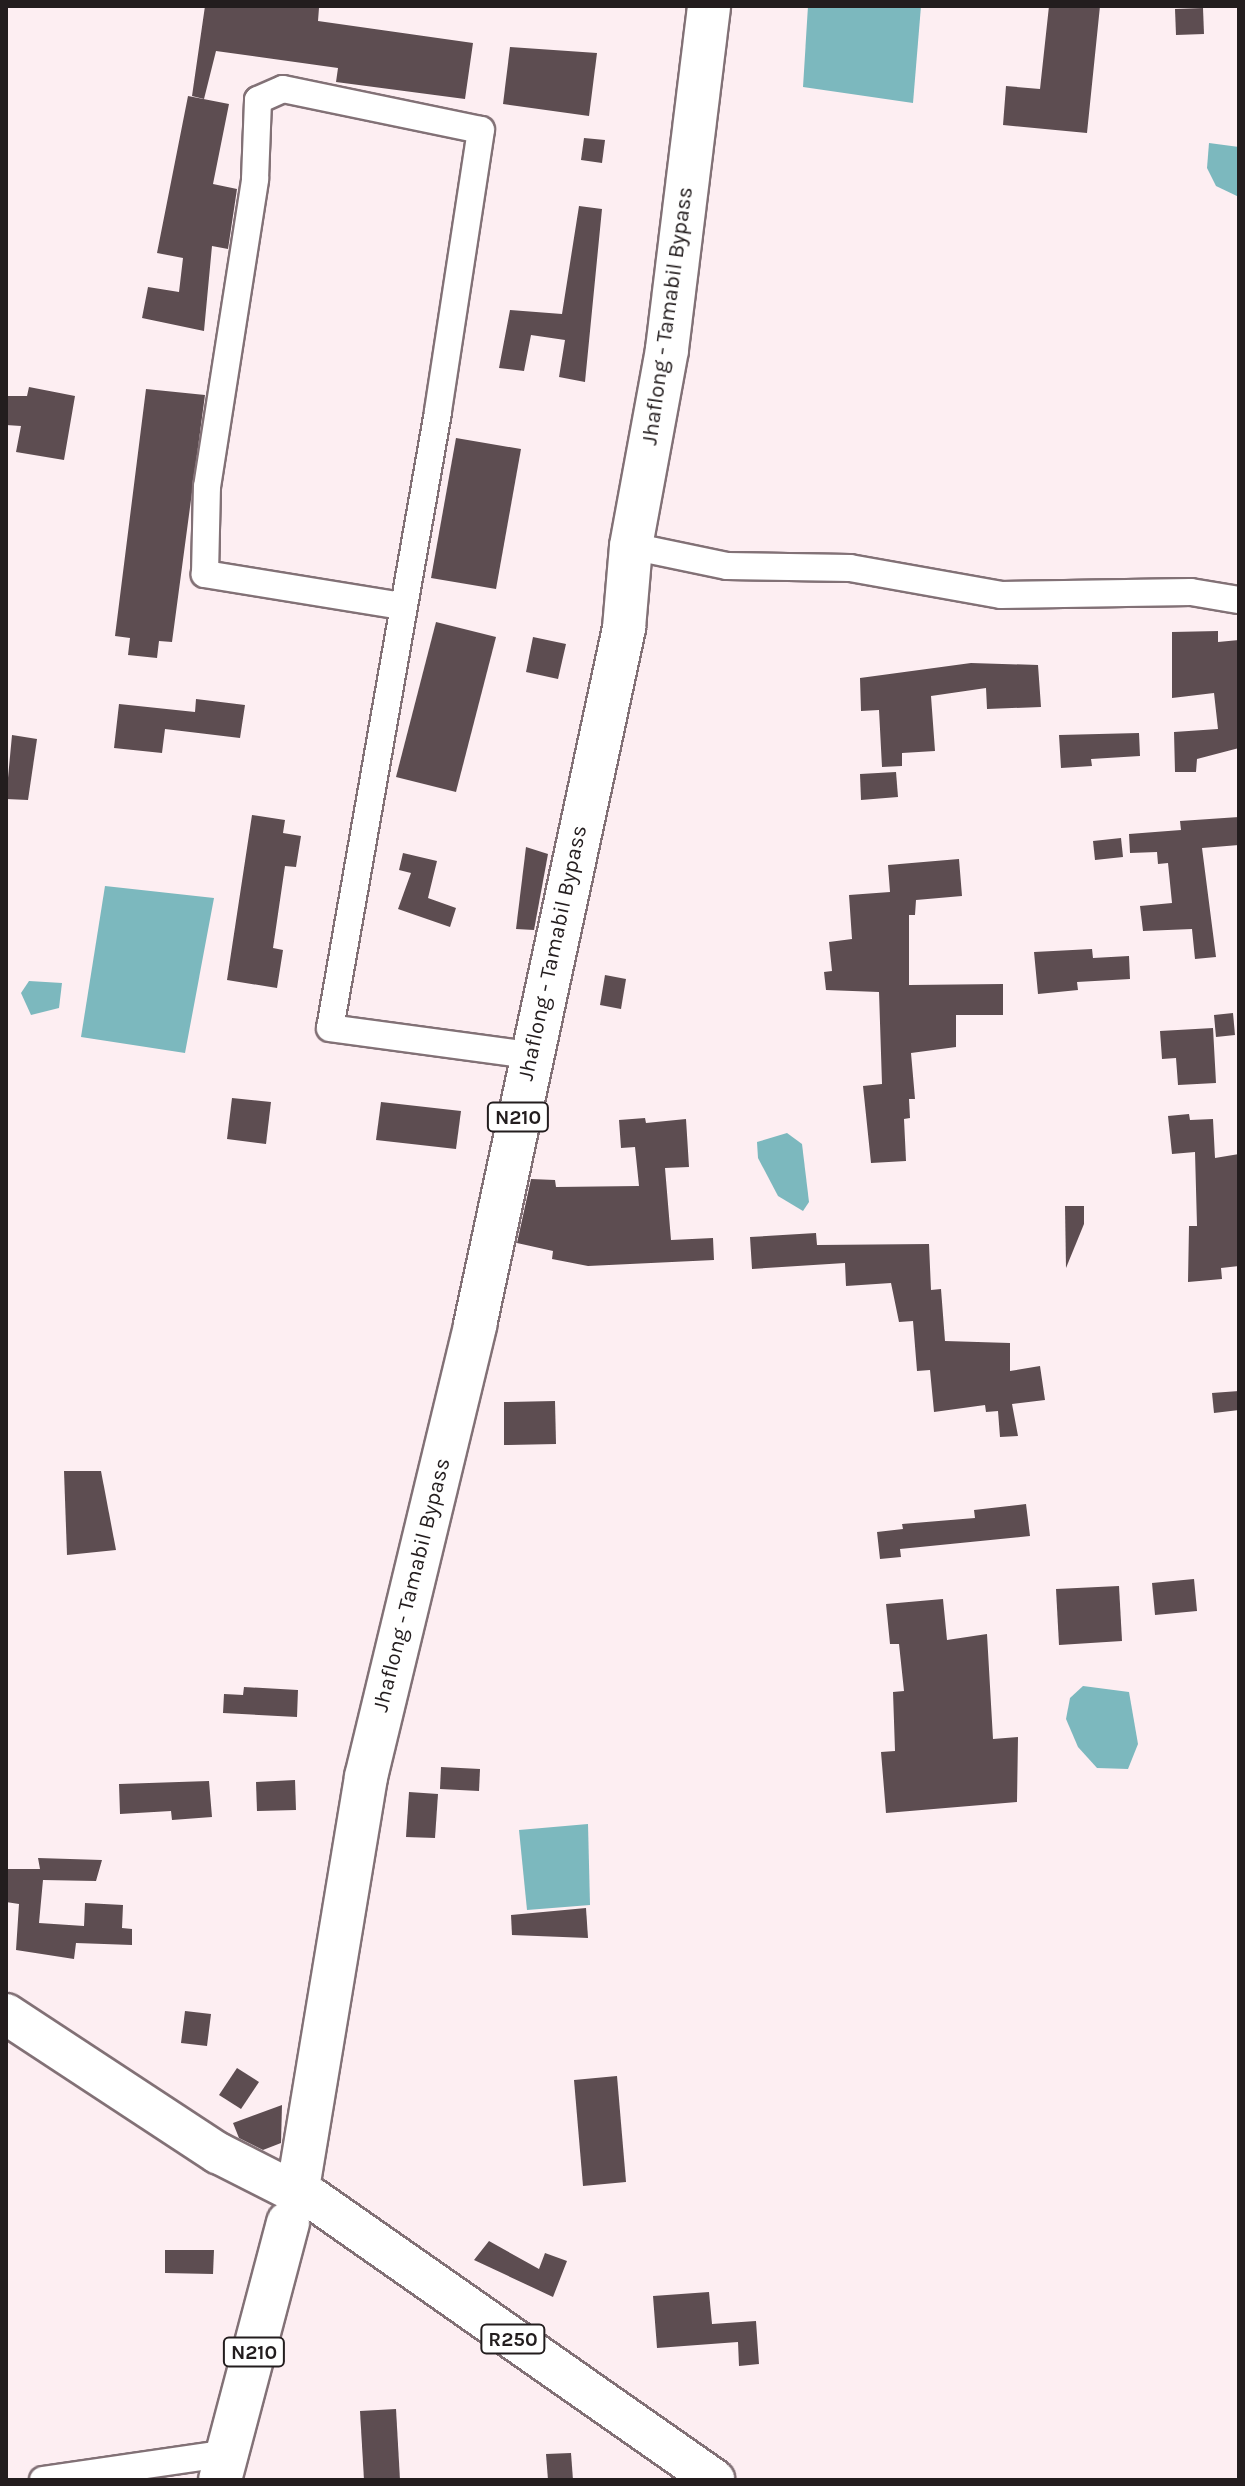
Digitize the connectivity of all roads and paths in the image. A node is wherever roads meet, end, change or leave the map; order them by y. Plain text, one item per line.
1 (707, 23) edge
2 (631, 546) junction
3 (1239, 600) edge
4 (402, 606) junction
5 (530, 1055) junction
6 (6, 2014) edge
7 (6, 2034) edge
8 (295, 2204) junction
9 (223, 2467) edge
10 (43, 2480) edge
11 (690, 2480) edge
12 (714, 2480) edge

1 - 2 highway, Jhaflong - Tamabil Bypass / N210
2 - 3 street
2 - 5 highway, Jhaflong - Tamabil Bypass / N210
4 - 4 street
4 - 5 street
5 - 8 highway, Jhaflong - Tamabil Bypass / N210
6 - 8 main road, R250
7 - 8 main road, R250
8 - 9 highway, Jhaflong - Tamabil Bypass / N210
8 - 11 main road, R250
8 - 12 main road, R250
9 - 10 street

